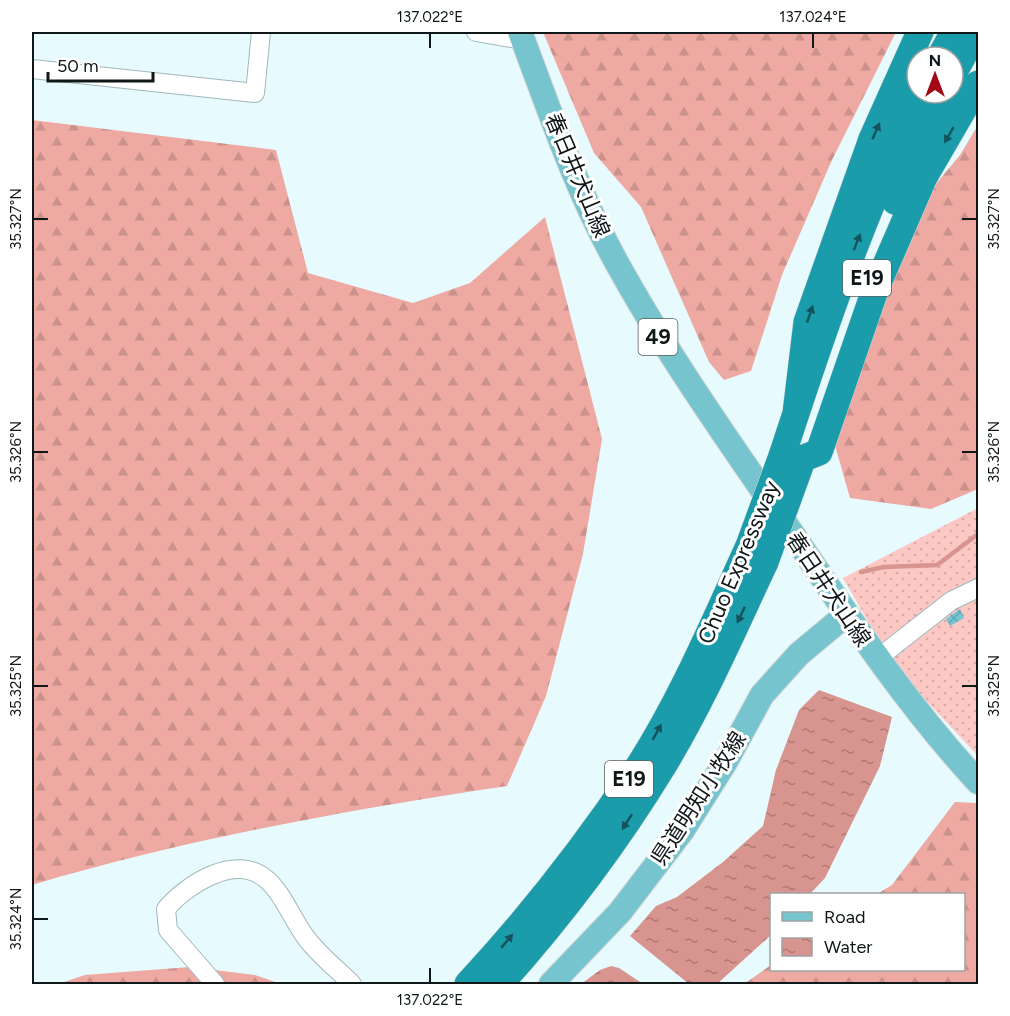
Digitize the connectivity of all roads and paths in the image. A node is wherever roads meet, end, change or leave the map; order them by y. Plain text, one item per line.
1 (261, 32) edge
2 (476, 32) edge
3 (920, 32) edge
4 (976, 32) edge
5 (522, 36) edge
6 (965, 52) edge
7 (32, 69) edge
8 (978, 84) edge
9 (916, 105) edge
10 (937, 105) edge
11 (796, 413) junction
12 (795, 460) junction
13 (757, 554) junction
14 (978, 588) edge
15 (847, 614) junction
16 (877, 659) junction
17 (978, 782) edge
18 (215, 984) edge
19 (352, 984) edge
20 (468, 984) edge
21 (500, 984) edge
22 (550, 984) edge

1 - 7 street
2 - 5 street
11 -> 3 highway
4 - 6 highway
5 - 15 main road, 春日井犬山線 / 49
8 -> 12 highway
11 -> 9 highway, Chuo Expressway / E19
10 - 12 highway, Chuo Expressway / E19
11 - 12 highway, Chuo Expressway / E19
12 - 13 highway, Chuo Expressway / E19, bridge
20 -> 13 highway, Chuo Expressway / E19
13 -> 21 highway, Chuo Expressway / E19
14 - 16 street
15 - 16 main road, 春日井犬山線 / 49
15 - 22 main road, 県道明知小牧線
16 - 17 main road, 春日井犬山線 / 49
18 - 19 street

